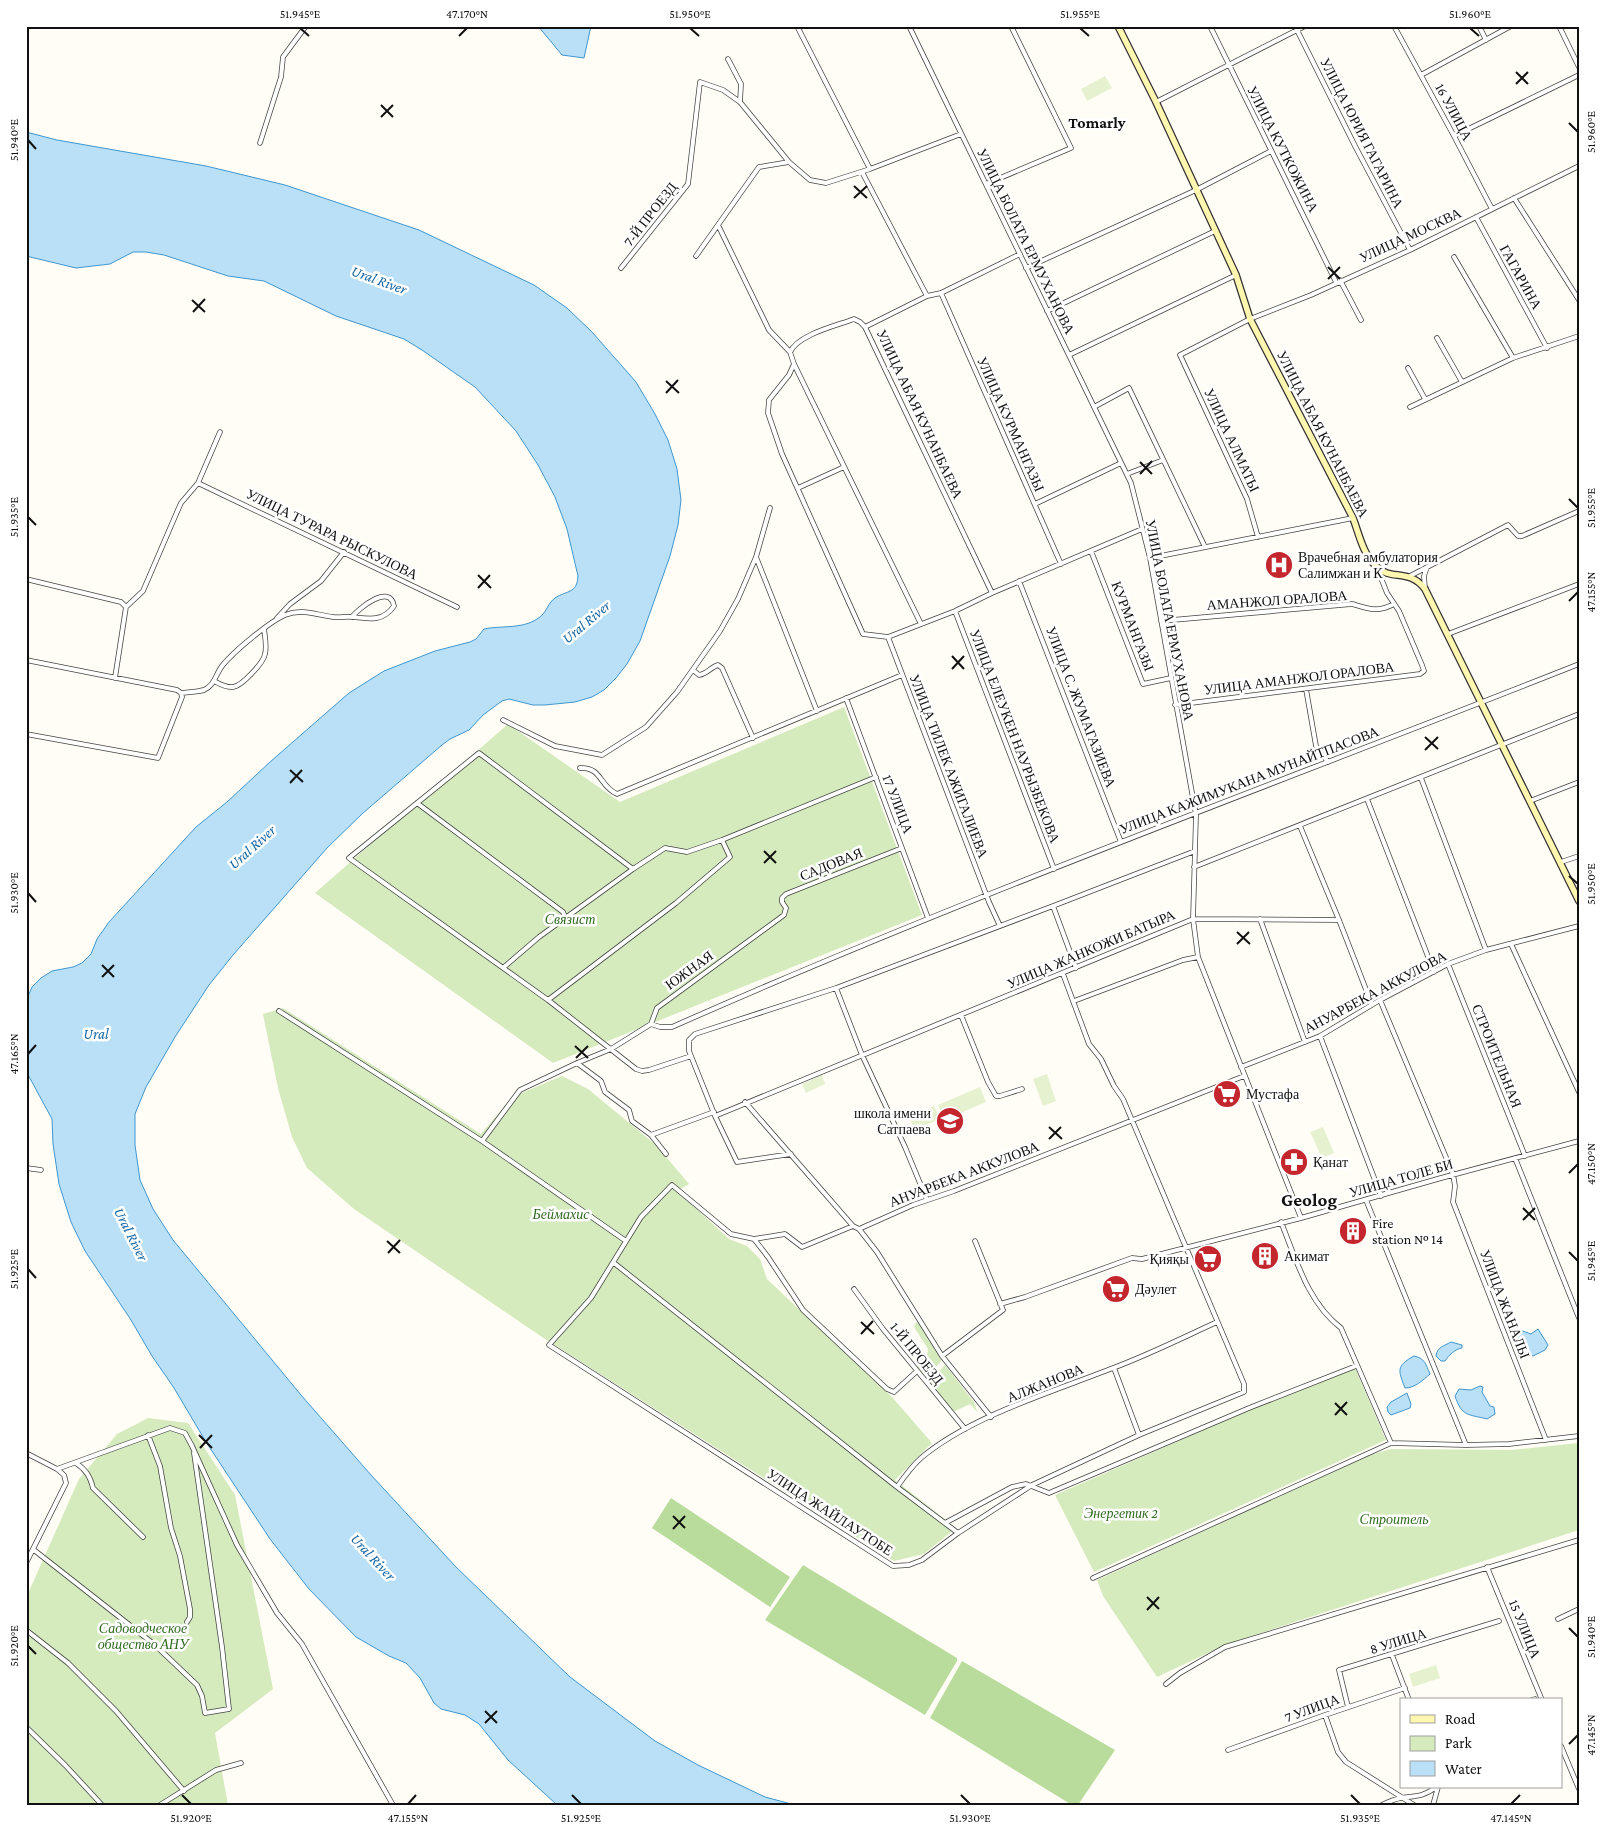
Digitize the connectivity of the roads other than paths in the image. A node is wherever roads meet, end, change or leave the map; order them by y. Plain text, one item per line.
1 (306, 26) edge
2 (797, 26) edge
3 (909, 26) edge
4 (1011, 26) edge
5 (1118, 26) edge
6 (1210, 26) edge
7 (1305, 26) edge
8 (1394, 26) edge
9 (1479, 26) edge
10 (1511, 26) edge
11 (1559, 26) edge
12 (1296, 28) edge
13 (1486, 40) junction
14 (728, 59) dead end
15 (1229, 66) junction
16 (1579, 68) edge
17 (1421, 75) junction
18 (1579, 75) edge
19 (740, 102) junction
20 (1156, 102) junction
21 (962, 134) junction
22 (1454, 136) junction
23 (260, 143) dead end
24 (1271, 151) junction
25 (789, 162) junction
26 (1579, 166) edge
27 (870, 169) junction
28 (862, 172) junction
29 (986, 184) junction
30 (1196, 190) junction
31 (1514, 198) junction
32 (1492, 209) junction
33 (1476, 217) junction
34 (718, 225) junction
35 (1215, 231) junction
36 (1410, 250) junction
37 (1020, 254) junction
38 (696, 256) dead end
39 (1454, 257) dead end
40 (621, 268) dead end
41 (1026, 268) junction
42 (1236, 275) junction
43 (1338, 281) junction
44 (941, 293) junction
45 (927, 296) junction
46 (1579, 300) edge
47 (1047, 310) junction
48 (1250, 319) junction
49 (1361, 320) dead end
50 (865, 326) junction
51 (1579, 336) edge
52 (1437, 338) dead end
53 (1547, 348) junction
54 (790, 352) junction
55 (1069, 355) junction
56 (1180, 355) joint
57 (1513, 358) junction
58 (794, 364) junction
59 (1408, 368) dead end
60 (1462, 382) junction
61 (1425, 399) junction
62 (1094, 407) junction
63 (1410, 407) dead end
64 (220, 432) dead end
65 (1163, 460) junction
66 (1121, 463) junction
67 (844, 467) junction
68 (1127, 474) junction
69 (198, 483) junction
70 (798, 488) junction
71 (1035, 504) junction
72 (770, 508) dead end
73 (1579, 511) edge
74 (1353, 518) junction
75 (1142, 529) junction
76 (1258, 537) junction
77 (1205, 547) junction
78 (1091, 551) junction
79 (344, 552) junction
80 (756, 557) junction
81 (1150, 558) junction
82 (1061, 564) junction
83 (1426, 567) junction
84 (1377, 568) junction
85 (1410, 576) junction
86 (30, 580) dead end
87 (1020, 581) junction
88 (1579, 584) edge
89 (1425, 589) junction
90 (992, 593) junction
91 (1394, 604) junction
92 (126, 606) junction
93 (457, 607) dead end
94 (955, 611) junction
95 (352, 617) junction
96 (276, 620) junction
97 (1161, 621) junction
98 (921, 624) junction
99 (264, 630) junction
100 (1448, 634) junction
101 (888, 637) junction
102 (26, 660) edge
103 (1579, 664) edge
104 (693, 670) junction
105 (902, 674) junction
106 (115, 678) junction
107 (1170, 678) junction
108 (214, 682) junction
109 (1306, 689) junction
110 (179, 692) junction
111 (846, 698) junction
112 (1481, 703) junction
113 (1175, 705) junction
114 (817, 711) junction
115 (1579, 714) edge
116 (503, 720) dead end
117 (26, 734) edge
118 (753, 738) junction
119 (1501, 746) junction
120 (1328, 762) junction
121 (580, 768) dead end
122 (876, 777) junction
123 (1421, 778) junction
124 (1579, 782) edge
125 (1367, 799) junction
126 (1530, 801) junction
127 (417, 802) junction
128 (1196, 812) junction
129 (1300, 826) junction
130 (722, 840) junction
131 (1122, 842) junction
132 (902, 848) junction
133 (1195, 851) junction
134 (1579, 856) edge
135 (1561, 862) junction
136 (1194, 867) junction
137 (632, 869) junction
138 (1054, 869) junction
139 (986, 894) junction
140 (1579, 901) edge
141 (1053, 906) junction
142 (786, 911) joint
143 (928, 918) junction
144 (566, 919) junction
145 (1193, 919) junction
146 (1260, 919) junction
147 (1339, 920) junction
148 (1000, 926) junction
149 (1579, 926) edge
150 (1511, 944) junction
151 (1486, 950) junction
152 (1198, 957) junction
153 (1448, 964) junction
154 (503, 968) junction
155 (1076, 968) junction
156 (1434, 972) junction
157 (1063, 974) junction
158 (836, 988) junction
159 (548, 1000) junction
160 (1380, 1000) junction
161 (1074, 1001) junction
162 (1372, 1005) junction
163 (279, 1011) dead end
164 (961, 1015) junction
165 (651, 1024) junction
166 (1320, 1036) junction
167 (1305, 1042) junction
168 (610, 1049) junction
169 (690, 1053) junction
170 (862, 1055) junction
171 (577, 1063) junction
172 (1241, 1067) junction
173 (1244, 1076) junction
174 (1022, 1089) dead end
175 (1579, 1092) edge
176 (745, 1102) junction
177 (715, 1114) junction
178 (1132, 1120) junction
179 (651, 1135) junction
180 (482, 1141) junction
181 (1579, 1141) edge
182 (666, 1154) dead end
183 (791, 1154) junction
184 (1525, 1156) junction
185 (1515, 1158) junction
186 (26, 1168) edge
187 (41, 1170) dead end
188 (1453, 1174) junction
189 (1381, 1196) junction
190 (927, 1200) junction
191 (1366, 1200) junction
192 (1301, 1218) junction
193 (1281, 1222) junction
194 (853, 1226) junction
195 (859, 1229) junction
196 (754, 1239) junction
197 (626, 1241) junction
198 (975, 1241) dead end
199 (1186, 1247) junction
200 (614, 1263) junction
201 (854, 1289) dead end
202 (1000, 1304) junction
203 (1579, 1318) edge
204 (1217, 1322) junction
205 (942, 1356) junction
206 (1356, 1366) junction
207 (1114, 1368) junction
208 (917, 1370) junction
209 (991, 1417) junction
210 (965, 1429) junction
211 (148, 1435) junction
212 (1139, 1435) junction
213 (1579, 1436) edge
214 (1546, 1440) junction
215 (1390, 1443) junction
216 (1466, 1445) junction
217 (192, 1446) junction
218 (26, 1453) edge
219 (76, 1463) junction
220 (57, 1469) junction
221 (1032, 1486) junction
222 (896, 1487) junction
223 (945, 1523) junction
224 (958, 1533) junction
225 (143, 1538) dead end
226 (1579, 1540) edge
227 (34, 1550) junction
228 (26, 1563) edge
229 (1487, 1567) junction
230 (1093, 1578) dead end
231 (1579, 1609) edge
232 (1558, 1619) dead end
233 (1499, 1621) dead end
234 (187, 1622) dead end
235 (26, 1630) edge
236 (1392, 1655) junction
237 (1166, 1684) dead end
238 (1405, 1688) junction
239 (1408, 1698) edge
240 (1541, 1698) edge
241 (1348, 1706) junction
242 (1325, 1715) junction
243 (26, 1727) edge
244 (1562, 1748) edge
245 (1228, 1750) dead end
246 (241, 1763) dead end
247 (1436, 1788) edge
248 (1437, 1788) edge
249 (1579, 1788) edge
250 (184, 1791) junction
251 (1400, 1798) junction
252 (102, 1805) edge
253 (160, 1805) edge
254 (393, 1805) edge
255 (1382, 1805) edge
256 (1414, 1805) edge
257 (1433, 1805) edge

1 - 23 street
2 - 27 street
3 - 21 street, УЛИЦА БОЛАТА ЕРМУХАНОВА
4 - 29 street
5 - 20 street, УЛИЦА АБАЯ КУНАНБАЕВА
6 - 15 street, УЛИЦА КУТКОЖИНА
7 - 12 street
8 - 17 street, 16 УЛИЦА
9 - 13 street
10 - 13 street
11 - 16 street
12 - 15 street
12 - 36 street, УЛИЦА ЮРИЯ ГАГАРИНА
13 - 17 street
14 - 19 street
15 - 20 street
15 - 24 street, УЛИЦА КУТКОЖИНА
17 - 22 street, 16 УЛИЦА
18 - 22 street
19 - 25 street
19 - 40 street, 7-Й ПРОЕЗД
20 - 30 street, УЛИЦА АБАЯ КУНАНБАЕВА
21 - 27 street
21 - 29 street, УЛИЦА БОЛАТА ЕРМУХАНОВА
22 - 32 street, 16 УЛИЦА
24 - 30 street
24 - 43 street, УЛИЦА КУТКОЖИНА
25 - 28 street
25 - 34 street
26 - 31 street, УЛИЦА МОСКВА
27 - 28 street
28 - 45 street
29 - 37 street, УЛИЦА БОЛАТА ЕРМУХАНОВА
30 - 35 street, УЛИЦА АБАЯ КУНАНБАЕВА
30 - 41 street
31 - 32 street, УЛИЦА МОСКВА
31 - 46 street
32 - 33 street, УЛИЦА МОСКВА
33 - 36 street, УЛИЦА МОСКВА
33 - 53 street, ГАГАРИНА
34 - 38 street
34 - 54 street
35 - 42 street, УЛИЦА АБАЯ КУНАНБАЕВА
35 - 47 street
36 - 43 street, УЛИЦА МОСКВА
37 - 41 street, УЛИЦА БОЛАТА ЕРМУХАНОВА
37 - 44 street
39 - 57 street
41 - 47 street, УЛИЦА БОЛАТА ЕРМУХАНОВА
42 - 48 street, УЛИЦА АБАЯ КУНАНБАЕВА
42 - 55 street
43 - 48 street, УЛИЦА МОСКВА
43 - 49 street, УЛИЦА КУТКОЖИНА
44 - 45 street
44 - 71 street, УЛИЦА КУРМАНГАЗЫ
45 - 50 street
47 - 55 street, УЛИЦА БОЛАТА ЕРМУХАНОВА
48 - 56 street, УЛИЦА МОСКВА
48 - 74 street, УЛИЦА АБАЯ КУНАНБАЕВА
50 - 54 street, УЛИЦА АБАЯ КУНАНБАЕВА
50 - 90 street, УЛИЦА АБАЯ КУНАНБАЕВА
51 - 53 street
52 - 60 street
53 - 57 street
54 - 58 street
55 - 62 street, УЛИЦА БОЛАТА ЕРМУХАНОВА
56 - 76 street, УЛИЦА АЛМАТЫ
57 - 60 street
58 - 67 street
58 - 70 street
59 - 61 street
60 - 61 street
61 - 63 street
62 - 65 street
62 - 66 street, УЛИЦА БОЛАТА ЕРМУХАНОВА
64 - 69 street
65 - 68 street
65 - 77 street
66 - 68 street, УЛИЦА БОЛАТА ЕРМУХАНОВА
66 - 71 street
67 - 70 street
67 - 98 street
68 - 75 street, УЛИЦА БОЛАТА ЕРМУХАНОВА
69 - 79 street, УЛИЦА ТУРАРА РЫСКУЛОВА
69 - 92 street
70 - 101 street
71 - 82 street, УЛИЦА КУРМАНГАЗЫ
72 - 80 street
73 - 83 street
74 - 76 street
74 - 84 street, УЛИЦА АБАЯ КУНАНБАЕВА
75 - 78 street
75 - 81 street, УЛИЦА БОЛАТА ЕРМУХАНОВА
76 - 77 street
77 - 81 street
78 - 82 street
78 - 107 street, КУРМАНГАЗЫ
79 - 93 street, УЛИЦА ТУРАРА РЫСКУЛОВА
79 - 96 street
80 - 104 street
80 - 114 street
81 - 97 street, УЛИЦА БОЛАТА ЕРМУХАНОВА
82 - 87 street
83 - 85 street
83 - 89 street
84 - 85 street
84 - 91 street
85 - 89 street
86 - 92 street
87 - 90 street
87 - 131 street, УЛИЦА С. ЖУМАГАЗИЕВА
88 - 100 street
89 - 100 street
90 - 94 street
91 - 97 street, АМАНЖОЛ ОРАЛОВА
91 - 109 street, УЛИЦА АМАНЖОЛ ОРАЛОВА
92 - 106 street
94 - 98 street
94 - 138 street, УЛИЦА ЕЛЕУКЕН НАУРЫЗБЕКОВА
95 - 95 street
95 - 96 street
96 - 99 street
97 - 107 street, УЛИЦА БОЛАТА ЕРМУХАНОВА
98 - 101 street
99 - 108 street
99 - 108 street
100 - 112 street
101 - 105 street, УЛИЦА ТИЛЕК АЖИГАЛИЕВА
102 - 106 street
103 - 112 street, УЛИЦА КАЖИМУКАНА МУНАЙТПАСОВА
104 - 116 street
104 - 118 street
105 - 111 street
105 - 139 street, УЛИЦА ТИЛЕК АЖИГАЛИЕВА
106 - 110 street
107 - 113 street, УЛИЦА БОЛАТА ЕРМУХАНОВА
108 - 110 street
109 - 113 street, УЛИЦА АМАНЖОЛ ОРАЛОВА
109 - 120 street
110 - 117 street
111 - 114 street
111 - 122 street, 17 УЛИЦА
112 - 119 street
112 - 120 street, УЛИЦА КАЖИМУКАНА МУНАЙТПАСОВА
113 - 128 street, УЛИЦА БОЛАТА ЕРМУХАНОВА
114 - 118 street
115 - 119 street
118 - 121 street
119 - 123 street
119 - 126 street
120 - 128 street, УЛИЦА КАЖИМУКАНА МУНАЙТПАСОВА
122 - 130 street
122 - 132 street, 17 УЛИЦА
123 - 125 street
123 - 151 street
124 - 126 street
125 - 129 street
125 - 156 street
126 - 135 street
127 - 137 street
127 - 144 street
127 - 154 street
128 - 131 street, УЛИЦА КАЖИМУКАНА МУНАЙТПАСОВА
128 - 133 street, УЛИЦА БОЛАТА ЕРМУХАНОВА
129 - 136 street
129 - 147 street
130 - 137 street
130 - 159 street
131 - 138 street, УЛИЦА КАЖИМУКАНА МУНАЙТПАСОВА
132 - 142 street, САДОВАЯ
132 - 143 street, 17 УЛИЦА
133 - 136 street, УЛИЦА БОЛАТА ЕРМУХАНОВА
133 - 141 street
134 - 135 street
135 - 140 street
136 - 145 street, УЛИЦА БОЛАТА ЕРМУХАНОВА
137 - 144 street
138 - 139 street, УЛИЦА КАЖИМУКАНА МУНАЙТПАСОВА
139 - 143 street, УЛИЦА КАЖИМУКАНА МУНАЙТПАСОВА
139 - 148 street, УЛИЦА ТИЛЕК АЖИГАЛИЕВА
141 - 148 street
141 - 155 street
142 - 165 street, ЮЖНАЯ
143 - 165 street, УЛИЦА КАЖИМУКАНА МУНАЙТПАСОВА
144 - 154 street
145 - 146 street, УЛИЦА ЖАНКОЖИ БАТЫРА
145 - 152 street, УЛИЦА БОЛАТА ЕРМУХАНОВА
145 - 155 street, УЛИЦА ЖАНКОЖИ БАТЫРА
146 - 147 street, УЛИЦА ЖАНКОЖИ БАТЫРА
146 - 167 street
147 - 162 street
148 - 158 street
149 - 150 street, АНУАРБЕКА АККУЛОВА
150 - 151 street, АНУАРБЕКА АККУЛОВА
150 - 175 street
151 - 153 street, АНУАРБЕКА АККУЛОВА
152 - 161 street
152 - 172 street, УЛИЦА БОЛАТА ЕРМУХАНОВА
153 - 156 street, АНУАРБЕКА АККУЛОВА
153 - 184 street, СТРОИТЕЛЬНАЯ
154 - 159 street
155 - 157 street, УЛИЦА ЖАНКОЖИ БАТЫРА
156 - 160 street, АНУАРБЕКА АККУЛОВА
157 - 161 street
157 - 164 street, УЛИЦА ЖАНКОЖИ БАТЫРА
158 - 169 street
158 - 170 street
159 - 168 street
160 - 162 street, АНУАРБЕКА АККУЛОВА
160 - 188 street
161 - 178 street
162 - 166 street, АНУАРБЕКА АККУЛОВА
163 - 180 street
164 - 170 street, УЛИЦА ЖАНКОЖИ БАТЫРА
164 - 174 street
165 - 168 street, ЮЖНАЯ
166 - 167 street, АНУАРБЕКА АККУЛОВА
166 - 189 street
167 - 172 street, АНУАРБЕКА АККУЛОВА
168 - 169 street
168 - 171 street, ЮЖНАЯ
169 - 177 street
170 - 176 street, УЛИЦА ЖАНКОЖИ БАТЫРА
170 - 190 street
171 - 179 street
171 - 180 street, ЮЖНАЯ
172 - 173 street, УЛИЦА БОЛАТА ЕРМУХАНОВА
173 - 178 street, АНУАРБЕКА АККУЛОВА
173 - 192 street, УЛИЦА БОЛАТА ЕРМУХАНОВА
176 - 177 street, УЛИЦА ЖАНКОЖИ БАТЫРА
176 - 183 street
177 - 179 street, УЛИЦА ЖАНКОЖИ БАТЫРА
177 - 183 street
178 - 190 street, АНУАРБЕКА АККУЛОВА
178 - 199 street
179 - 182 street
180 - 197 street
181 - 184 street, УЛИЦА ТОЛЕ БИ
183 - 194 street
184 - 185 street, УЛИЦА ТОЛЕ БИ
185 - 188 street, УЛИЦА ТОЛЕ БИ
185 - 203 street
186 - 187 street
188 - 189 street, УЛИЦА ТОЛЕ БИ
188 - 214 street, УЛИЦА ЖАНАЛЫ
189 - 191 street, УЛИЦА ТОЛЕ БИ
190 - 195 street, АНУАРБЕКА АККУЛОВА
191 - 192 street, УЛИЦА ТОЛЕ БИ
191 - 216 street
192 - 193 street, УЛИЦА ТОЛЕ БИ
193 - 199 street, УЛИЦА ТОЛЕ БИ
193 - 206 street
194 - 195 street
194 - 196 street
195 - 205 street
196 - 197 street
196 - 208 street
197 - 200 street
198 - 202 street
199 - 202 street, УЛИЦА ТОЛЕ БИ
199 - 204 street
200 - 222 street
200 - 224 street, УЛИЦА ЖАЙЛАУТОБЕ
201 - 208 street, 1-Й ПРОЕЗД
202 - 205 street
204 - 207 street, АЛЖАНОВА
204 - 212 street, УЛИЦА ЖАЙЛАУТОБЕ
205 - 209 street
206 - 215 street
206 - 221 street
207 - 209 street, АЛЖАНОВА
207 - 212 street
208 - 210 street, 1-Й ПРОЕЗД
209 - 210 street, АЛЖАНОВА
210 - 222 street, АЛЖАНОВА
211 - 217 street
211 - 219 street
211 - 234 street
212 - 221 street, УЛИЦА ЖАЙЛАУТОБЕ
213 - 214 street
214 - 216 street
215 - 216 street
215 - 230 street
217 - 227 street
217 - 254 street
218 - 220 street
219 - 220 street
219 - 225 street
220 - 227 street
221 - 223 street
221 - 224 street, УЛИЦА ЖАЙЛАУТОБЕ
222 - 223 street
223 - 224 street
226 - 229 street
227 - 228 street
229 - 237 street
229 - 240 street, 15 УЛИЦА
231 - 232 street
233 - 236 street, 8 УЛИЦА
235 - 250 street
236 - 238 street
236 - 241 street, 8 УЛИЦА
238 - 239 street
238 - 241 street, 7 УЛИЦА
241 - 242 street, 7 УЛИЦА
242 - 245 street, 7 УЛИЦА
242 - 251 street
243 - 252 street
244 - 249 street
246 - 250 street
247 - 251 street
248 - 257 street
250 - 253 street
251 - 255 street
251 - 256 street

